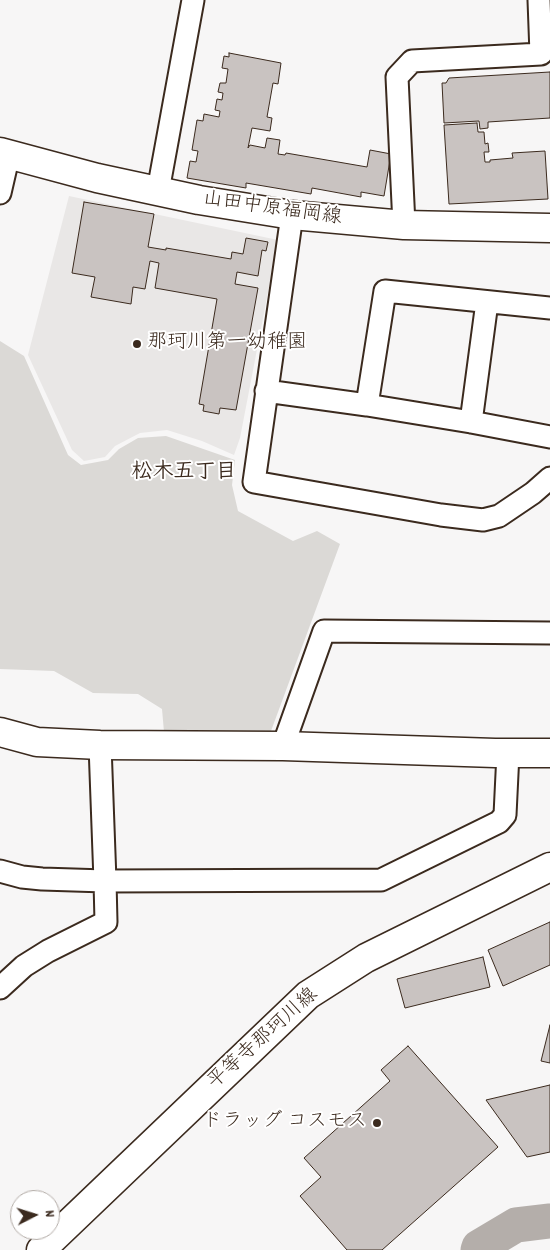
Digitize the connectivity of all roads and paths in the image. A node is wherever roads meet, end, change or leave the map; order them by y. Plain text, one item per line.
1 (193, 0) edge
2 (539, 0) edge
3 (5, 153) edge
4 (158, 191) junction
5 (0, 193) edge
6 (292, 215) junction
7 (404, 225) junction
8 (550, 228) edge
9 (487, 302) junction
10 (550, 308) edge
11 (266, 391) junction
12 (367, 405) junction
13 (472, 422) junction
14 (550, 437) edge
15 (550, 478) edge
16 (550, 633) edge
17 (0, 732) edge
18 (100, 745) junction
19 (283, 746) junction
20 (508, 753) junction
21 (550, 753) edge
22 (550, 867) edge
23 (0, 871) edge
24 (105, 881) junction
25 (0, 988) edge
26 (40, 1250) edge

1 - 4 street
2 - 7 street
3 - 4 main road, 山田中原福岡線
3 - 5 street
4 - 6 main road, 山田中原福岡線
6 - 7 main road, 山田中原福岡線
6 - 11 street
7 - 8 main road, 山田中原福岡線
9 - 10 street
9 - 12 street
9 - 13 street
11 - 12 street
11 - 15 street
12 - 13 street
13 - 14 street
16 - 19 street
17 - 18 main road
18 - 19 main road
18 - 24 street
19 - 20 main road
20 - 21 main road
20 - 24 street
22 - 26 main road, 平等寺那珂川線
23 - 24 street
24 - 25 street

